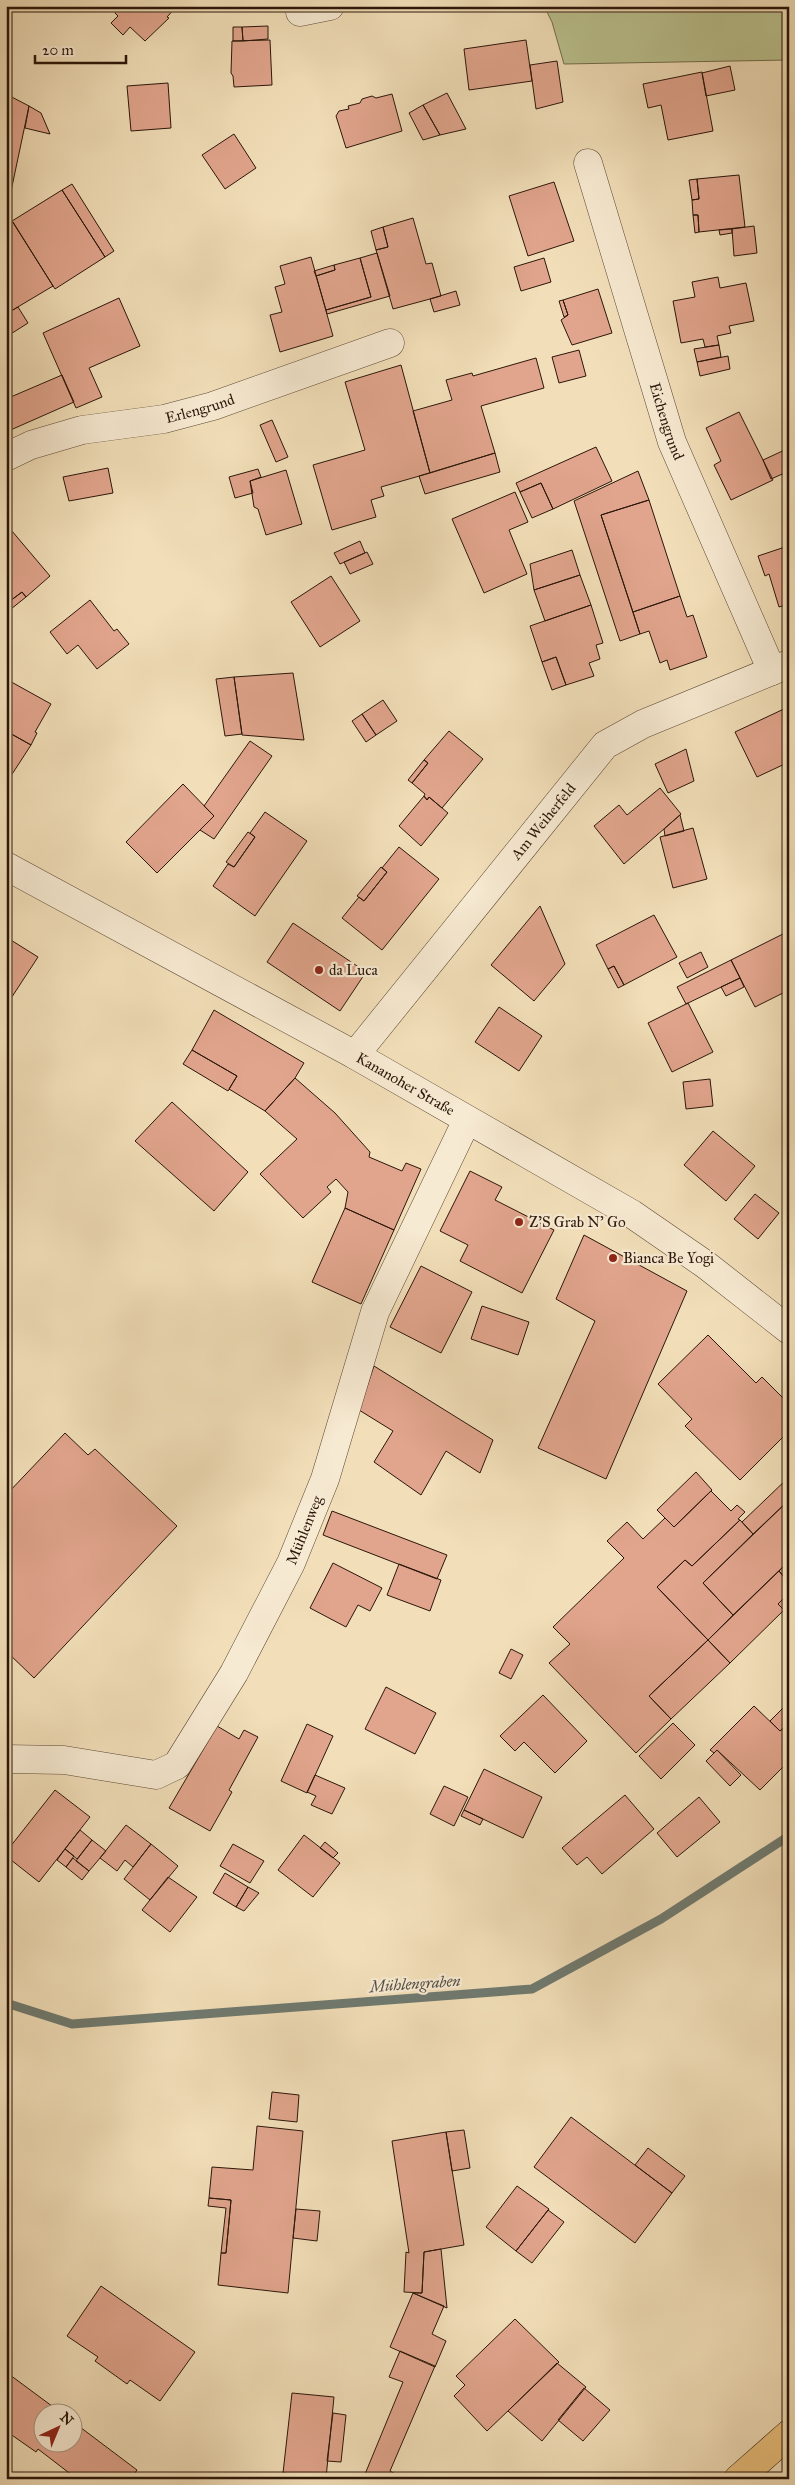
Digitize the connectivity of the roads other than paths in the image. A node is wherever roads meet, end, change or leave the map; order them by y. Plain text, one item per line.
1 (300, 6) edge
2 (330, 6) edge
3 (588, 164) dead end
4 (390, 343) dead end
5 (6, 457) edge
6 (780, 668) edge
7 (6, 866) edge
8 (355, 1055) junction
9 (467, 1120) junction
10 (789, 1330) edge
11 (6, 1759) edge
12 (789, 2434) edge
13 (738, 2479) edge

1 - 2 street
3 - 6 street, Eichengrund
4 - 5 street, Erlengrund
6 - 8 street, Am Weiherfeld
7 - 8 street, Kananoher Straße
8 - 9 street, Kananoher Straße
9 - 10 street, Kananoher Straße
9 - 11 street, Mühlenweg
12 - 13 main road

